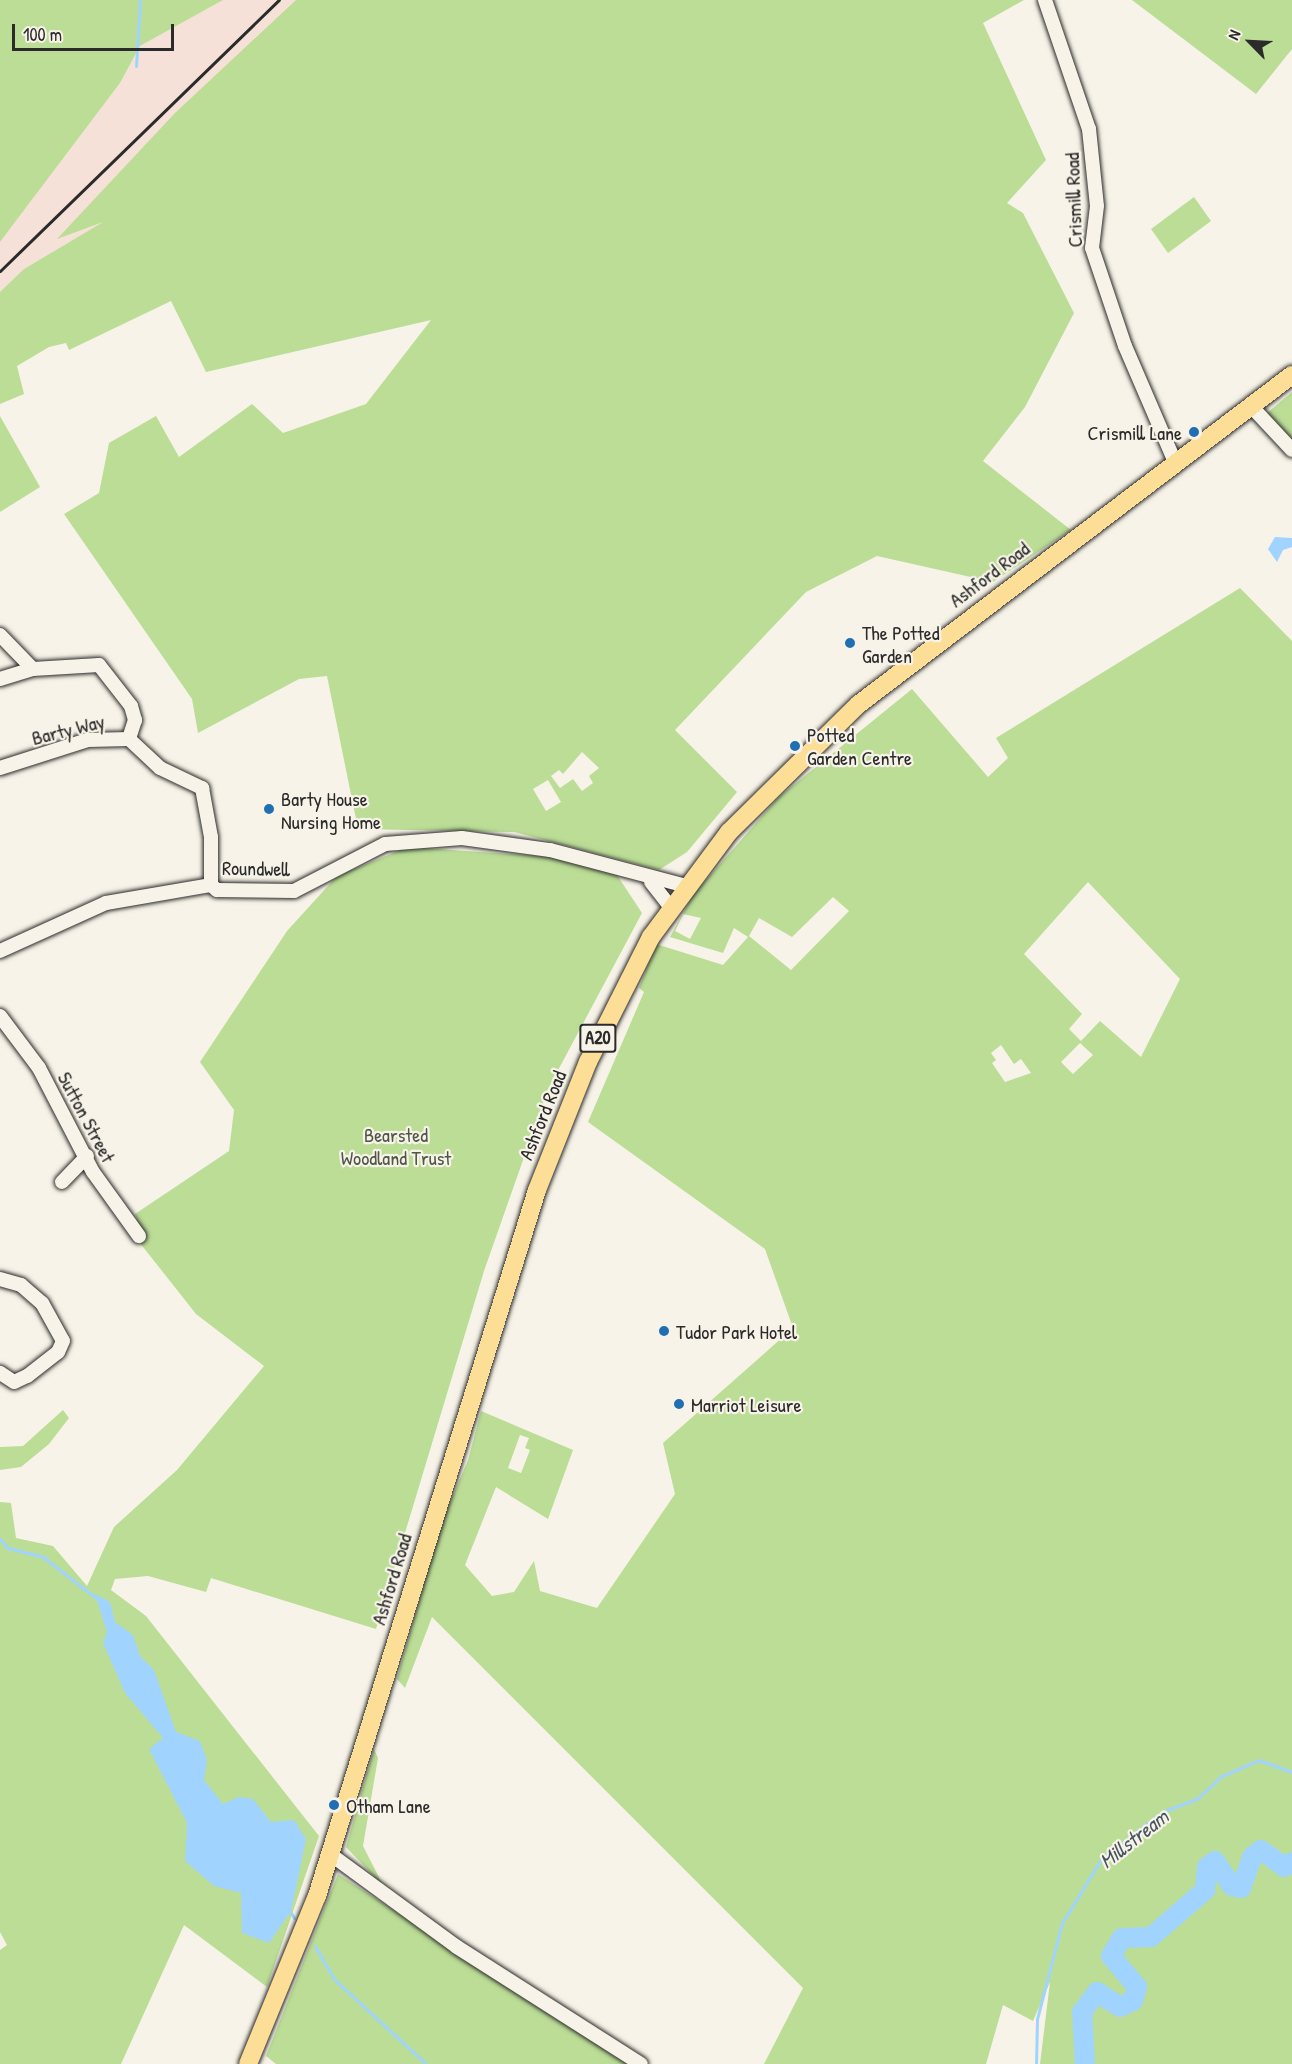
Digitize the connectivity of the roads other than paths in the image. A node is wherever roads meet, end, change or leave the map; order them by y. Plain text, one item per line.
1 (1045, 0) edge
2 (1292, 375) edge
3 (1251, 406) junction
4 (1292, 450) edge
5 (1175, 462) junction
6 (0, 635) edge
7 (33, 669) junction
8 (0, 679) edge
9 (129, 739) junction
10 (0, 768) edge
11 (651, 882) junction
12 (212, 885) junction
13 (686, 886) junction
14 (671, 908) junction
15 (0, 951) edge
16 (0, 1016) edge
17 (87, 1156) junction
18 (62, 1182) dead end
19 (139, 1236) dead end
20 (0, 1279) edge
21 (0, 1373) edge
22 (330, 1854) junction
23 (248, 2064) edge
24 (641, 2064) edge

1 - 5 street, Crismill Road
2 - 3 main road, Ashford Road / A20
3 - 4 street
3 - 5 main road, Ashford Road / A20
5 - 13 main road, Ashford Road / A20
6 - 7 street
7 - 8 street
7 - 9 street
9 - 10 street, Barty Way
9 - 12 street, Barty Way
11 - 12 street, Roundwell
11 - 13 street, Roundwell
11 - 14 street
12 - 15 street, Roundwell
13 - 14 main road, Ashford Road / A20
14 - 22 main road, Ashford Road / A20
16 - 17 street, Sutton Street
17 - 18 street
17 - 19 street, Sutton Street
20 - 21 street
22 - 23 main road, Ashford Road / A20
22 - 24 street

